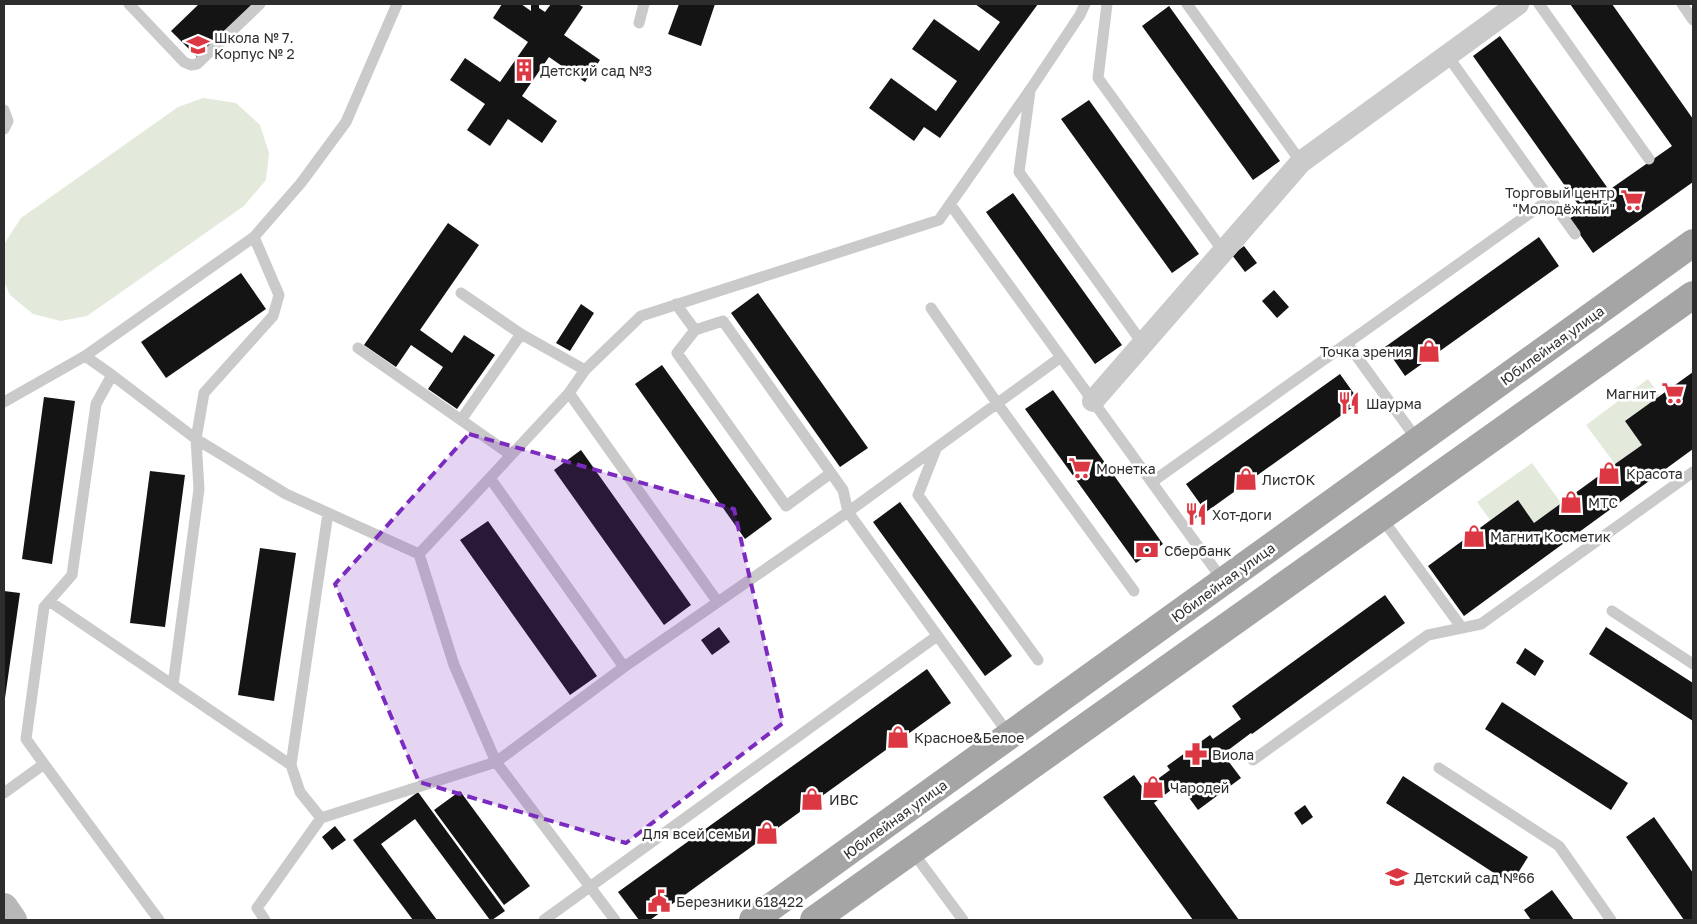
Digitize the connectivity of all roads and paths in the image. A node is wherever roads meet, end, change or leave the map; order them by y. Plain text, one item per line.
1 (129, 4) edge
2 (260, 4) edge
3 (397, 4) edge
4 (644, 4) edge
5 (1085, 4) edge
6 (1107, 4) edge
7 (1187, 4) edge
8 (1518, 4) edge
9 (1539, 4) edge
10 (1682, 4) edge
11 (1693, 20) edge
12 (639, 23) dead end
13 (1447, 55) junction
14 (1030, 90) junction
15 (4, 110) edge
16 (4, 129) edge
17 (1649, 158) dead end
18 (1300, 162) junction
19 (1550, 199) junction
20 (950, 204) junction
21 (1575, 234) dead end
22 (254, 237) junction
23 (1693, 243) edge
24 (1223, 252) junction
25 (461, 293) dead end
26 (1693, 294) edge
27 (676, 304) junction
28 (931, 308) dead end
29 (695, 330) junction
30 (521, 334) junction
31 (1347, 343) junction
32 (1143, 344) junction
33 (358, 348) dead end
34 (85, 356) junction
35 (1061, 357) junction
36 (584, 370) junction
37 (112, 374) junction
38 (569, 393) junction
39 (1093, 401) junction
40 (4, 402) edge
41 (997, 403) junction
42 (461, 420) junction
43 (196, 439) junction
44 (1418, 442) junction
45 (936, 448) junction
46 (511, 455) junction
47 (1693, 472) edge
48 (831, 474) junction
49 (490, 478) junction
50 (1152, 482) junction
51 (848, 512) junction
52 (328, 513) junction
53 (1381, 517) junction
54 (420, 554) junction
55 (1224, 582) junction
56 (1134, 591) dead end
57 (49, 600) junction
58 (717, 601) junction
59 (1612, 611) dead end
60 (1462, 628) junction
61 (937, 636) junction
62 (1038, 660) dead end
63 (1693, 664) edge
64 (624, 667) junction
65 (173, 685) junction
66 (1010, 736) junction
67 (1253, 760) dead end
68 (496, 762) junction
69 (44, 764) junction
70 (291, 766) junction
71 (1439, 768) dead end
72 (4, 793) edge
73 (321, 818) junction
74 (912, 851) junction
75 (590, 887) junction
76 (4, 907) edge
77 (13, 920) edge
78 (159, 920) edge
79 (266, 920) edge
80 (544, 920) edge
81 (615, 920) edge
82 (753, 920) edge
83 (814, 920) edge
84 (963, 920) edge
85 (1611, 920) edge

1 - 2 lane
3 - 22 lane
4 - 12 lane
5 - 14 lane
6 - 24 lane
7 - 18 lane
8 - 13 street
9 - 17 lane
10 - 11 lane
13 - 18 street
13 - 19 lane
14 - 20 lane
14 - 32 lane
15 - 16 lane
18 - 24 street
19 - 21 lane
19 - 31 lane
20 - 27 lane
20 - 35 lane
22 - 34 lane
22 - 43 lane
23 - 44 main road, Юбилейная улица
24 - 32 street
25 - 30 lane
26 - 53 main road
27 - 29 lane
27 - 36 lane
28 - 41 lane
29 - 48 lane
29 - 48 lane
30 - 36 lane
30 - 42 lane
31 - 44 lane
31 - 50 lane
32 - 39 street
33 - 42 lane
34 - 37 lane
34 - 40 lane
35 - 39 lane
35 - 41 lane
36 - 38 lane
37 - 43 lane
37 - 57 lane
38 - 46 lane
38 - 58 lane
39 - 50 lane
41 - 45 lane
41 - 56 lane
42 - 46 lane
43 - 52 lane
43 - 65 lane
44 - 55 main road, Юбилейная улица
45 - 51 lane
45 - 62 lane
46 - 49 lane
47 - 60 lane
48 - 51 lane
49 - 54 lane
49 - 64 lane
50 - 55 lane
51 - 58 lane
51 - 61 lane
52 - 54 lane
52 - 70 lane
53 - 60 lane
53 - 74 main road
54 - 68 lane
55 - 66 main road, Юбилейная улица
57 - 65 lane
57 - 69 lane
58 - 64 lane
59 - 63 lane
60 - 67 lane
61 - 66 lane
61 - 75 lane
64 - 68 lane
65 - 70 lane
66 - 82 main road, Юбилейная улица
68 - 73 lane
68 - 75 lane
69 - 72 lane
69 - 78 lane
70 - 73 lane
71 - 85 lane
73 - 79 lane
74 - 83 main road
74 - 84 lane
75 - 80 lane
75 - 81 lane
76 - 77 main road

